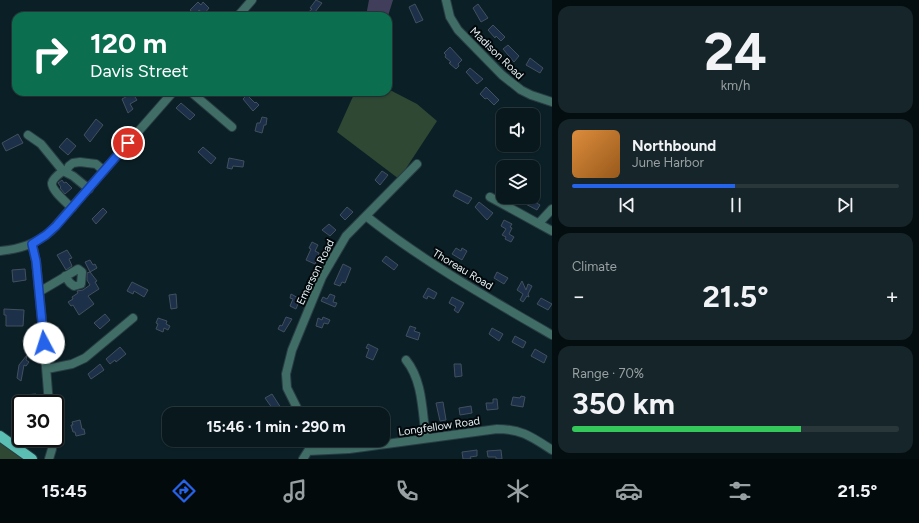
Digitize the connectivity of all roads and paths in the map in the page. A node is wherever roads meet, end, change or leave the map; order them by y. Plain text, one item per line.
1 (252, 0) edge
2 (446, 0) edge
3 (242, 12) edge
4 (170, 96) edge
5 (196, 96) edge
6 (552, 102) edge
7 (232, 127) dead end
8 (28, 135) dead end
9 (417, 164) dead end
10 (65, 171) junction
11 (104, 171) junction
12 (89, 189) junction
13 (490, 197) dead end
14 (72, 208) junction
15 (552, 209) edge
16 (366, 216) junction
17 (539, 224) junction
18 (552, 231) edge
19 (32, 244) junction
20 (0, 251) edge
21 (66, 276) dead end
22 (39, 292) junction
23 (133, 318) dead end
24 (552, 335) edge
25 (406, 360) dead end
26 (47, 369) junction
27 (48, 395) edge
28 (296, 407) edge
29 (0, 436) edge
30 (426, 438) junction
31 (52, 447) edge
32 (310, 447) edge
33 (552, 450) edge
34 (308, 451) junction
35 (32, 459) edge
36 (49, 459) edge
37 (303, 459) edge

1 - 3 street
2 - 6 street, Madison Road
4 - 11 street
5 - 7 street
8 - 10 street
9 - 16 street, Emerson Road
10 - 11 street
10 - 12 street
10 - 14 street
11 - 12 street
12 - 14 street
13 - 17 street
14 - 19 street
15 - 17 street
16 - 24 street, Thoreau Road
16 - 28 street, Emerson Road
17 - 18 street
19 - 20 street
19 - 22 street
21 - 22 street
22 - 26 street
23 - 26 street
25 - 30 street
26 - 27 street
29 - 35 main road
30 - 33 street, Longfellow Road
30 - 34 street, Longfellow Road
31 - 36 street
32 - 34 street
34 - 37 street

